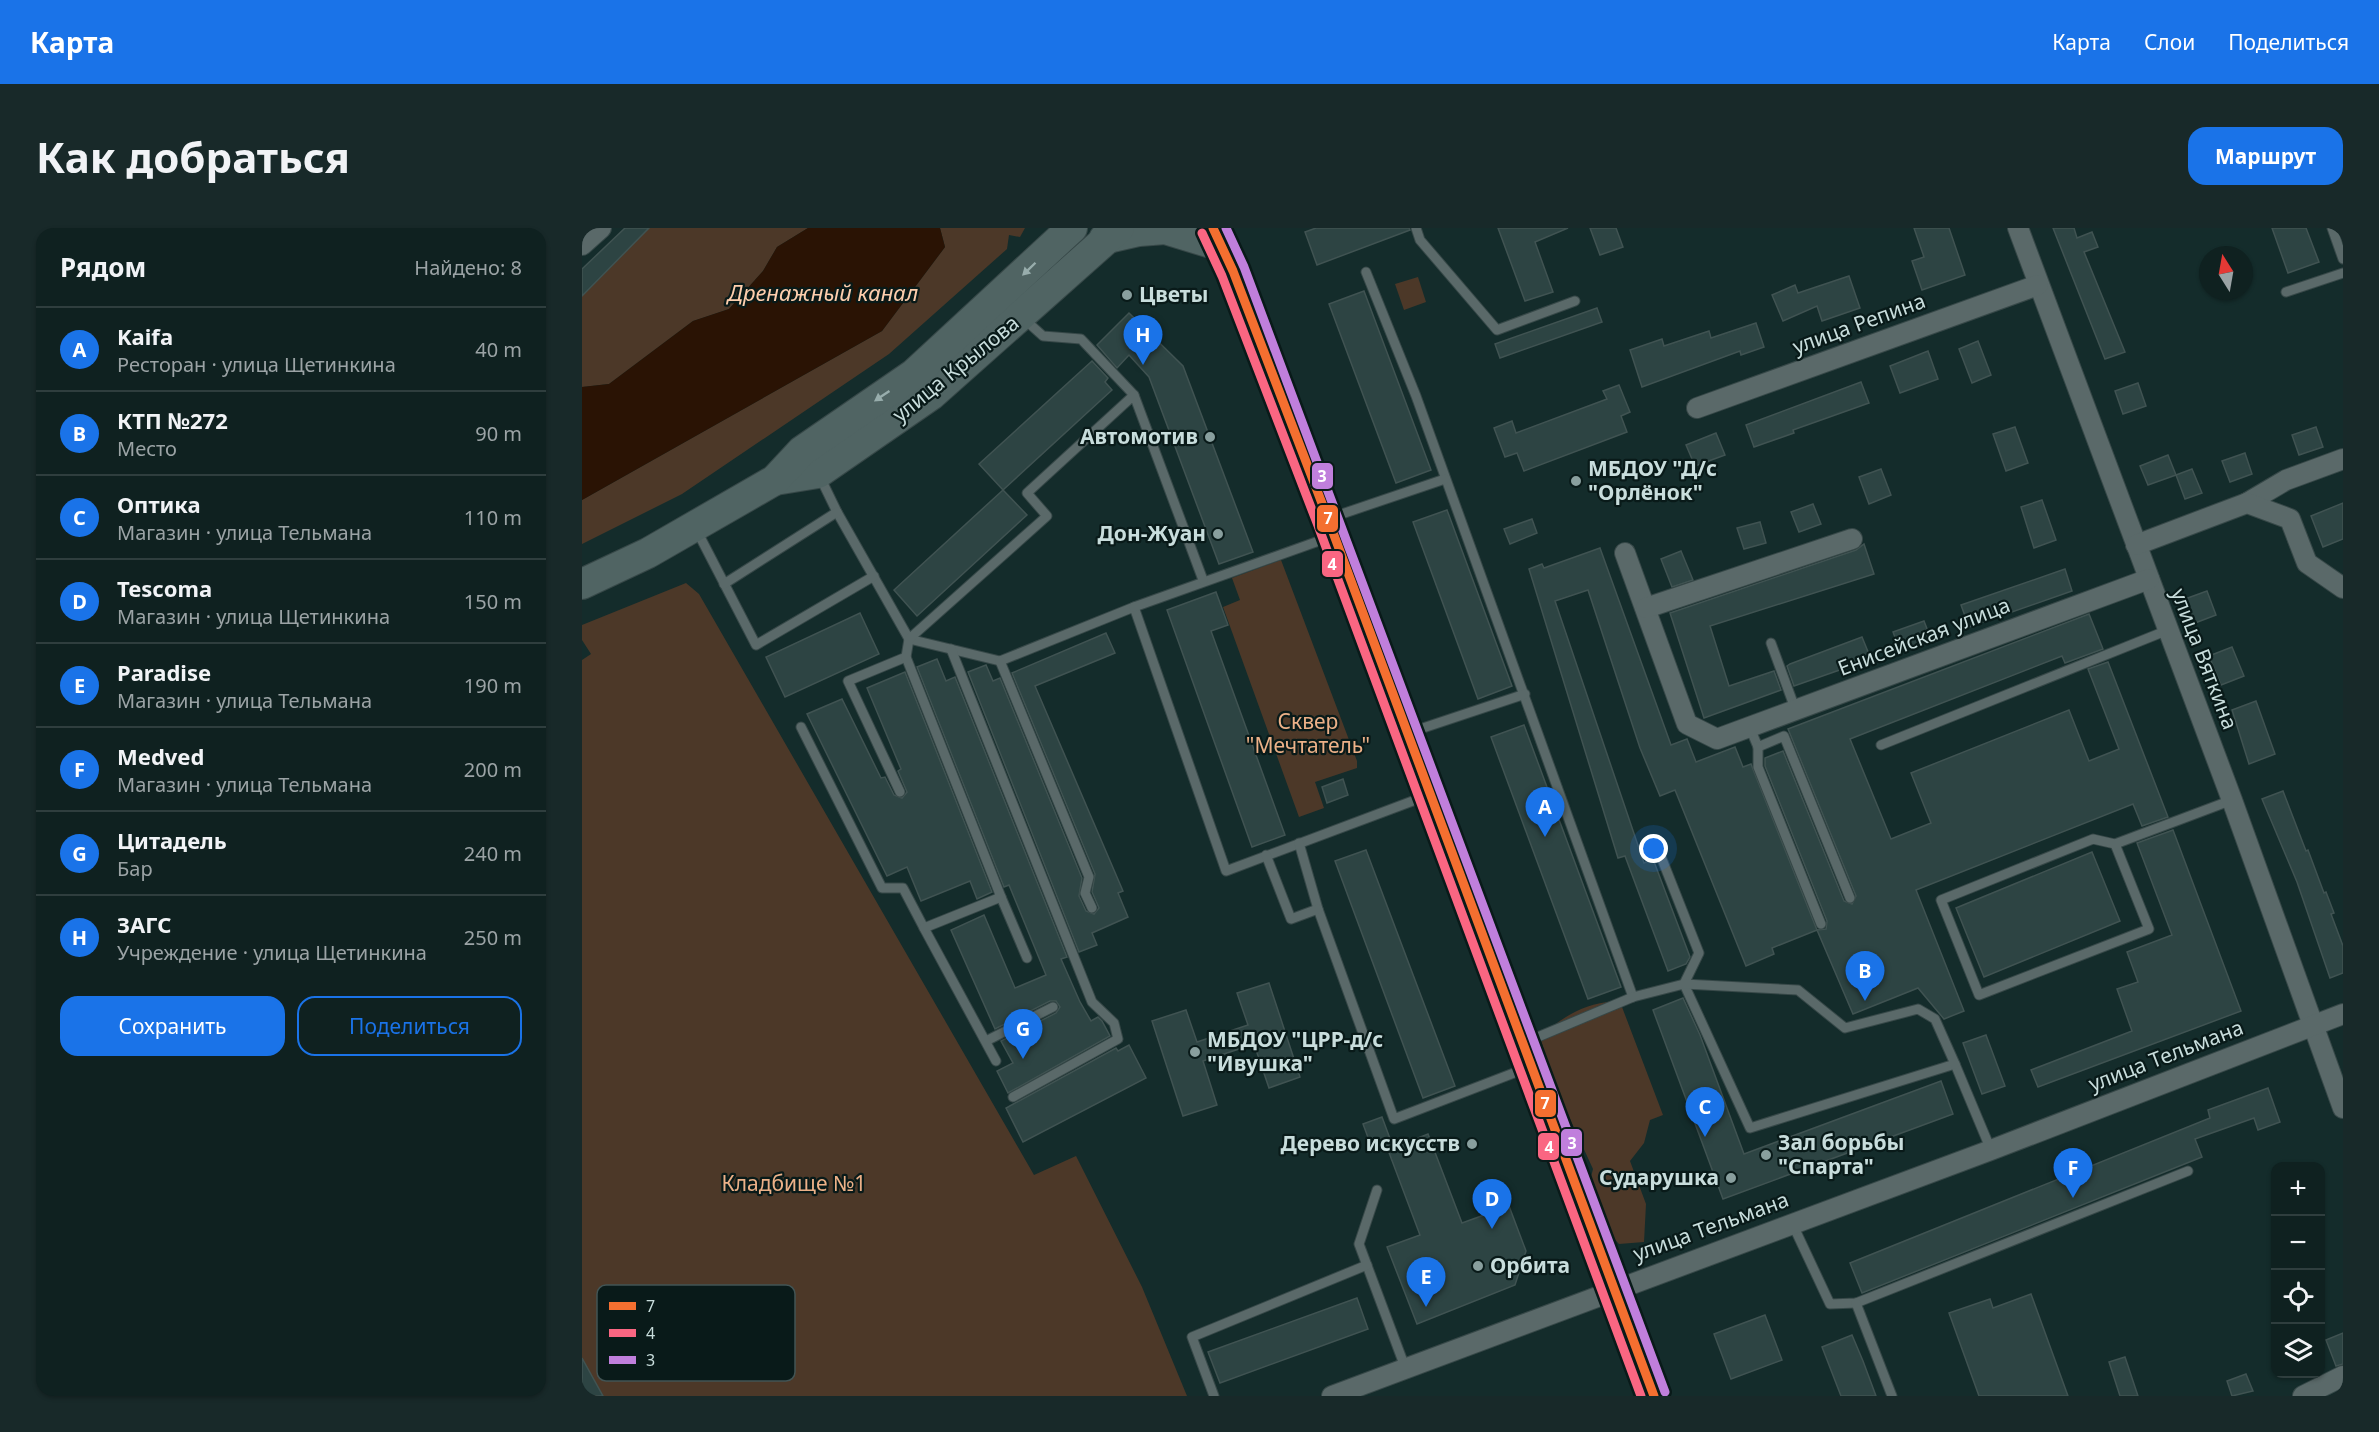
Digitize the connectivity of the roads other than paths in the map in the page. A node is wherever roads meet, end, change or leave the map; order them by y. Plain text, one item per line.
1 (1072, 228) edge
2 (1416, 228) edge
3 (2018, 228) edge
4 (2332, 228) edge
5 (1112, 234) edge
6 (1218, 234) edge
7 (2343, 259) edge
8 (1366, 272) dead end
9 (2343, 273) edge
10 (2038, 285) junction
11 (2286, 292) dead end
12 (1575, 302) dead end
13 (1021, 317) junction
14 (1134, 394) junction
15 (1697, 408) dead end
16 (2343, 459) edge
17 (818, 472) junction
18 (1445, 479) junction
19 (776, 480) junction
20 (2247, 503) junction
21 (837, 512) junction
22 (695, 526) junction
23 (1331, 527) junction
24 (1851, 539) dead end
25 (2136, 545) junction
26 (1625, 553) dead end
27 (874, 576) junction
28 (2149, 579) junction
29 (1203, 580) junction
30 (582, 584) edge
31 (724, 584) junction
32 (2343, 588) edge
33 (1134, 607) junction
34 (1646, 608) junction
35 (2168, 630) junction
36 (909, 639) junction
37 (1771, 643) dead end
38 (951, 649) junction
39 (906, 657) junction
40 (1000, 661) junction
41 (1526, 694) junction
42 (1796, 711) junction
43 (801, 727) dead end
44 (1750, 728) junction
45 (1406, 733) junction
46 (1881, 745) dead end
47 (1758, 747) junction
48 (900, 792) dead end
49 (1428, 795) junction
50 (2232, 800) junction
51 (1299, 843) junction
52 (2115, 844) junction
53 (1658, 849) dead end
54 (1266, 855) junction
55 (1001, 897) junction
56 (1850, 898) dead end
57 (1092, 908) dead end
58 (1318, 909) junction
59 (1821, 924) dead end
60 (924, 928) junction
61 (1027, 958) dead end
62 (1684, 984) junction
63 (1633, 997) junction
64 (1053, 1007) dead end
65 (2343, 1014) edge
66 (2313, 1025) junction
67 (986, 1041) junction
68 (1525, 1055) junction
69 (996, 1061) dead end
70 (1955, 1064) junction
71 (1014, 1097) dead end
72 (2343, 1108) edge
73 (1991, 1150) junction
74 (2188, 1171) dead end
75 (1377, 1190) dead end
76 (1792, 1223) junction
77 (1367, 1265) junction
78 (1612, 1290) junction
79 (1856, 1303) junction
80 (1405, 1367) junction
81 (2336, 1382) edge
82 (1214, 1396) edge
83 (1332, 1396) edge
84 (1654, 1396) edge
85 (1892, 1396) edge
86 (2303, 1396) edge

1 -> 19 main road, улица Крылова
2 - 12 lane
3 - 10 street, улица Вяткина
4 - 7 lane
5 - 6 main road
5 - 13 main road, улица Крылова
6 - 23 main road
8 - 18 lane
9 - 11 lane
10 - 15 street, улица Репина
10 - 25 street, улица Вяткина
13 - 14 lane
13 - 17 main road, улица Крылова
14 - 29 lane
14 - 36 lane
16 - 20 street
17 - 19 main road, улица Крылова
17 - 21 lane
18 - 23 lane
18 - 41 lane
19 - 22 main road, улица Крылова
20 - 25 street
20 - 32 street
21 - 27 lane
21 - 31 lane
22 - 30 main road, улица Крылова
22 - 31 lane
23 - 29 lane
23 - 45 main road
24 - 34 street
25 - 28 street, улица Вяткина
26 - 34 street
27 - 31 lane
27 - 36 lane
28 - 35 street, улица Вяткина
28 - 42 street, Енисейская улица
29 - 33 lane
33 - 40 lane
33 - 54 lane
34 - 44 street, Енисейская улица
35 - 46 lane
35 - 50 street, улица Вяткина
36 - 38 lane
36 - 39 lane
37 - 42 lane
38 - 40 lane
38 - 71 lane
39 - 48 lane
39 - 55 lane
40 - 57 lane
41 - 45 lane
41 - 63 lane
42 - 44 street, Енисейская улица
43 - 60 lane
44 - 47 lane
45 - 49 main road
47 - 56 lane
47 - 59 lane
49 - 51 lane
49 - 68 main road
50 - 52 lane
50 - 66 street, улица Вяткина
51 - 54 lane
51 - 58 lane
52 - 52 lane
53 - 62 lane
54 - 58 lane
55 - 60 lane
55 - 61 lane
58 - 68 lane
60 - 67 lane
62 - 63 lane
62 - 70 lane
62 - 70 lane
63 - 68 lane
64 - 67 lane
65 - 66 street, улица Тельмана
66 - 72 street, улица Вяткина
66 - 73 street, улица Тельмана
67 - 69 lane
68 - 78 main road
70 - 73 lane
73 - 76 street, улица Тельмана
74 - 79 lane
75 - 77 lane
76 - 78 street, улица Тельмана
76 - 79 lane
77 - 80 lane
77 - 82 lane
78 - 80 street, улица Тельмана
78 - 84 main road
79 - 85 lane
80 - 83 street, улица Тельмана
81 - 86 street

